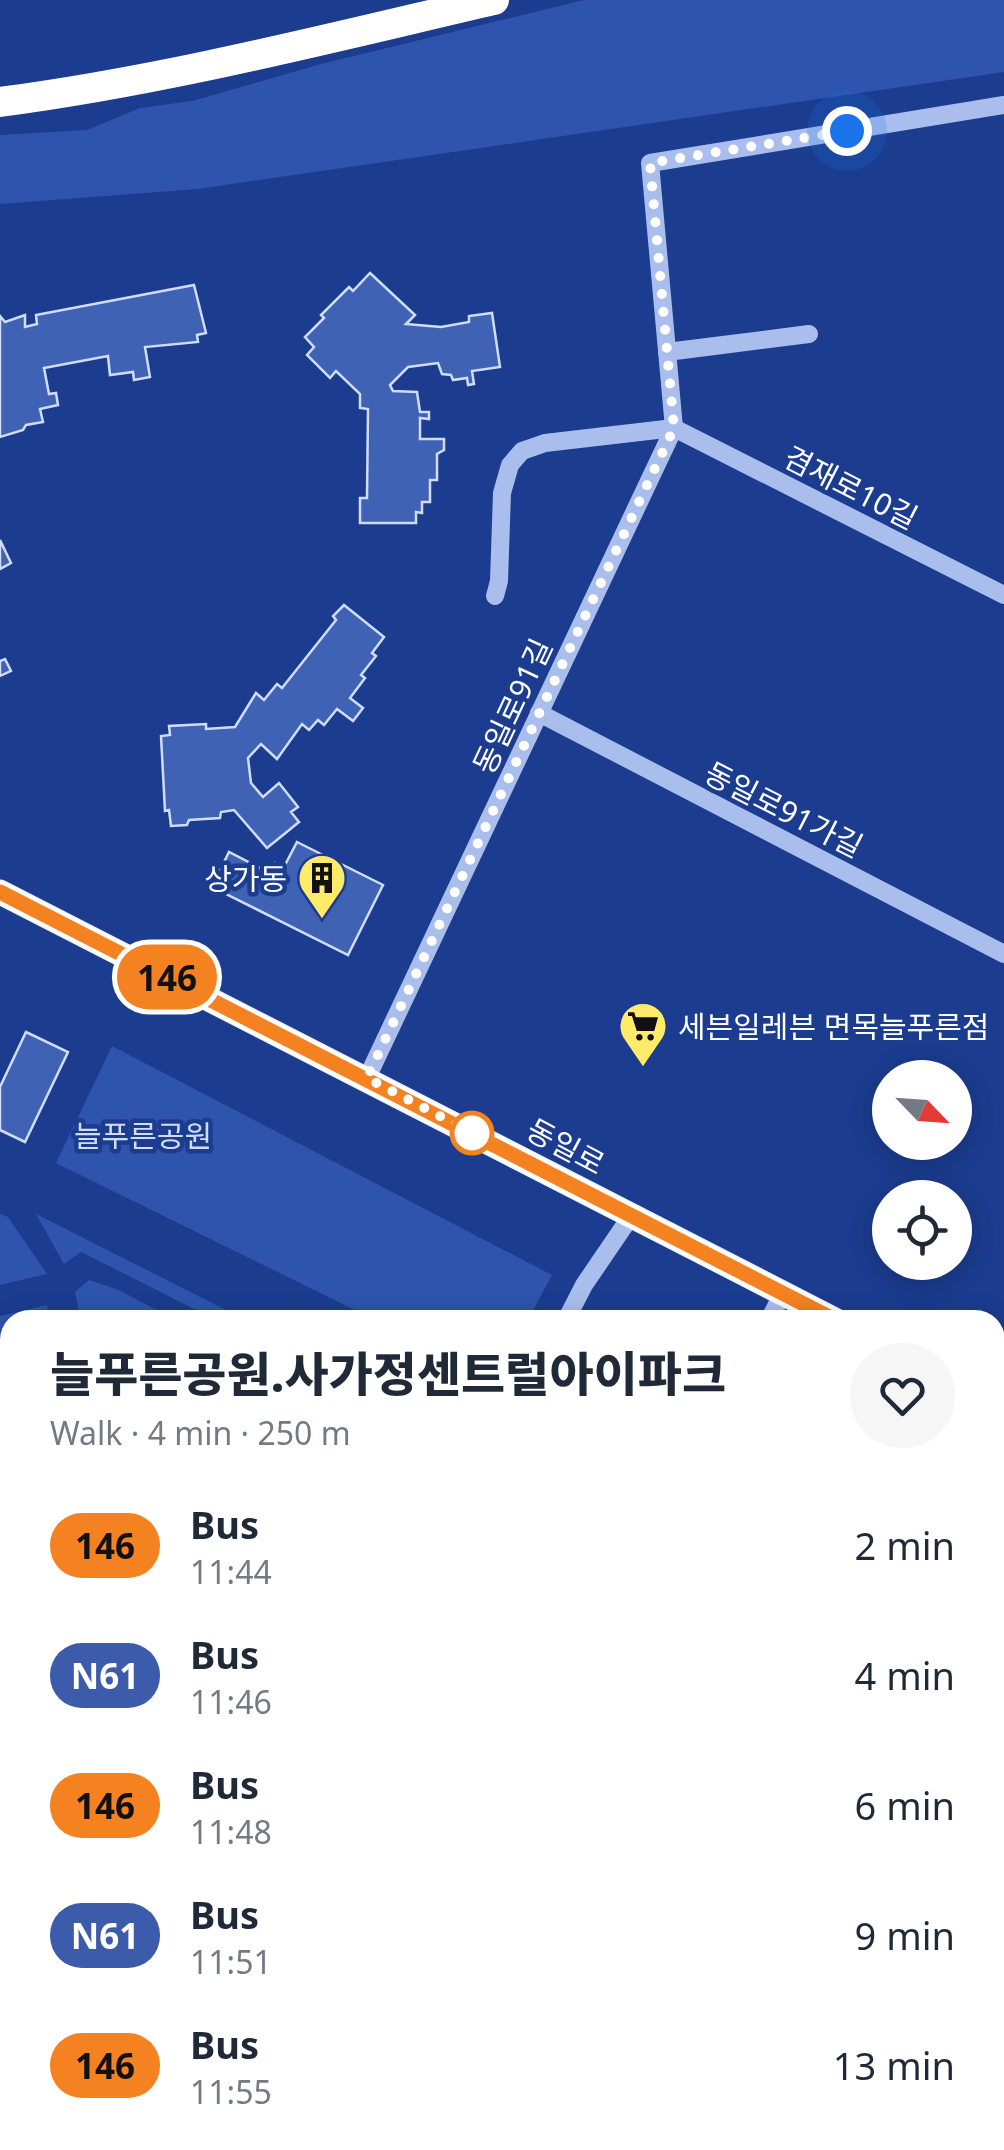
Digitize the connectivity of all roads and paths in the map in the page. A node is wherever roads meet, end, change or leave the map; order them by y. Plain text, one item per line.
1 (494, 0) edge
2 (0, 102) edge
3 (1004, 105) edge
4 (809, 334) dead end
5 (667, 352) junction
6 (674, 428) junction
7 (1004, 595) edge
8 (495, 596) dead end
9 (539, 713) junction
10 (0, 892) edge
11 (1004, 954) edge
12 (367, 1078) junction
13 (631, 1216) junction
14 (783, 1293) junction
15 (571, 1310) edge
16 (774, 1310) edge
17 (816, 1310) edge

1 - 2 highway
3 - 5 street
4 - 5 street
5 - 6 street
6 - 7 street, 겸재로10길
6 - 8 street
6 - 9 street, 동일로91길
9 - 11 street, 동일로91가길
9 - 12 street, 동일로91길
10 - 12 main road, 동일로
12 - 13 main road, 동일로
13 - 14 main road, 동일로
13 - 15 street
14 - 16 street
14 - 17 main road, 동일로

